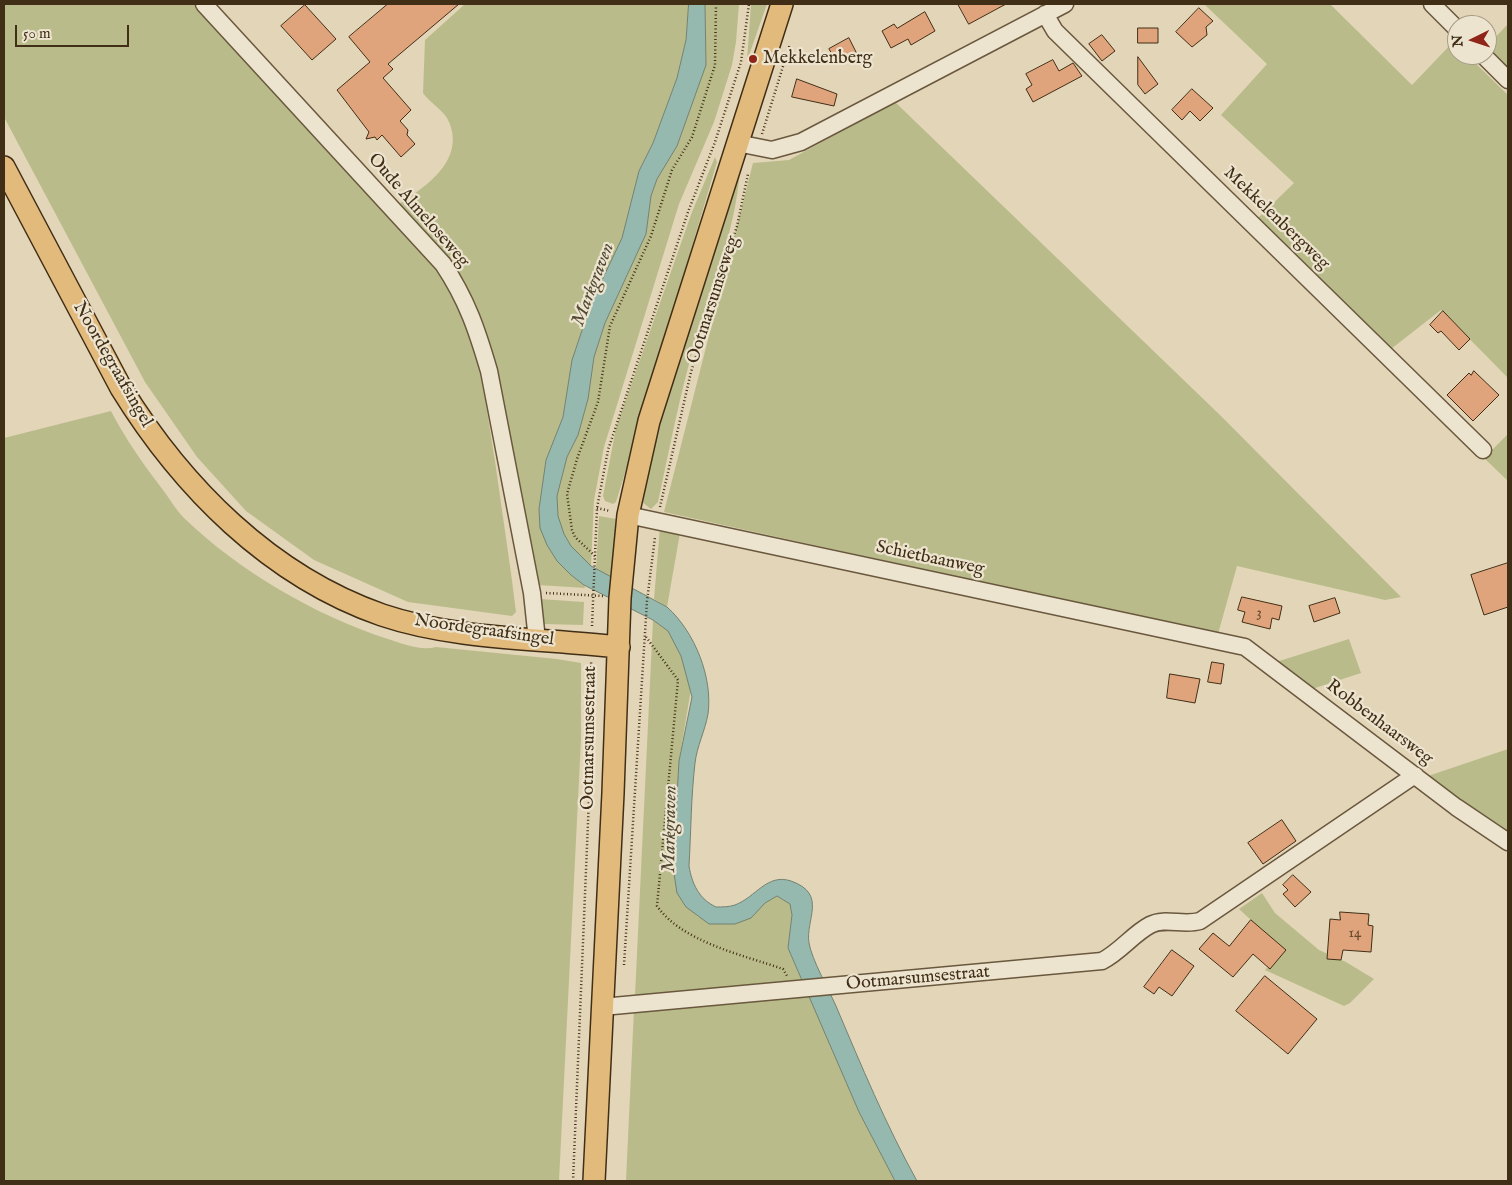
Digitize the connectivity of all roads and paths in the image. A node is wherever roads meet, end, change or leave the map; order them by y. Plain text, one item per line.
1 (204, 4) edge
2 (716, 4) edge
3 (749, 4) edge
4 (782, 4) edge
5 (1064, 4) edge
6 (1432, 4) edge
7 (1045, 14) junction
8 (1447, 19) edge
9 (791, 39) dead end
10 (1493, 65) edge
11 (1508, 80) edge
12 (747, 145) junction
13 (4, 167) edge
14 (1482, 450) dead end
15 (628, 515) junction
16 (657, 522) junction
17 (595, 556) junction
18 (622, 582) joint
19 (532, 593) junction
20 (593, 595) junction
21 (645, 636) junction
22 (537, 640) junction
23 (1224, 641) joint
24 (592, 644) junction
25 (618, 647) junction
26 (1415, 775) junction
27 (1508, 842) edge
28 (624, 965) dead end
29 (798, 990) junction
30 (602, 1007) junction
31 (573, 1181) edge
32 (594, 1181) edge

1 - 19 street, Oude Almeloseweg
2 - 17 path
3 - 17 path
4 - 12 main road, Ootmarsumseweg
5 - 7 street
6 - 8 street
7 - 12 street
7 - 14 street, Mekkelenbergweg
9 - 12 path, Ootmarsumseweg
10 - 11 street
12 - 15 main road, Ootmarsumseweg
12 - 16 path, Ootmarsumseweg
13 - 22 main road, Noordegraafsingel
15 - 16 street, Schietbaanweg
15 - 18 main road, Ootmarsumseweg
16 - 21 path, Ootmarsumseweg
16 - 23 street, Schietbaanweg
17 - 20 path
18 - 25 main road, Ootmarsumsestraat
19 - 20 path
19 - 22 street, Oude Almeloseweg
20 - 24 path, Ootmarsumsestraat
21 - 28 path
21 - 29 path
22 - 24 main road, Noordegraafsingel
23 - 26 street, Robbenhaarsweg
24 - 25 main road, Noordegraafsingel
24 - 31 path, Ootmarsumsestraat
25 - 30 main road, Ootmarsumsestraat
26 - 27 street, Robbenhaarsweg
26 - 29 street, Ootmarsumsestraat
29 - 30 street, Ootmarsumsestraat
30 - 32 main road, Ootmarsumsestraat

